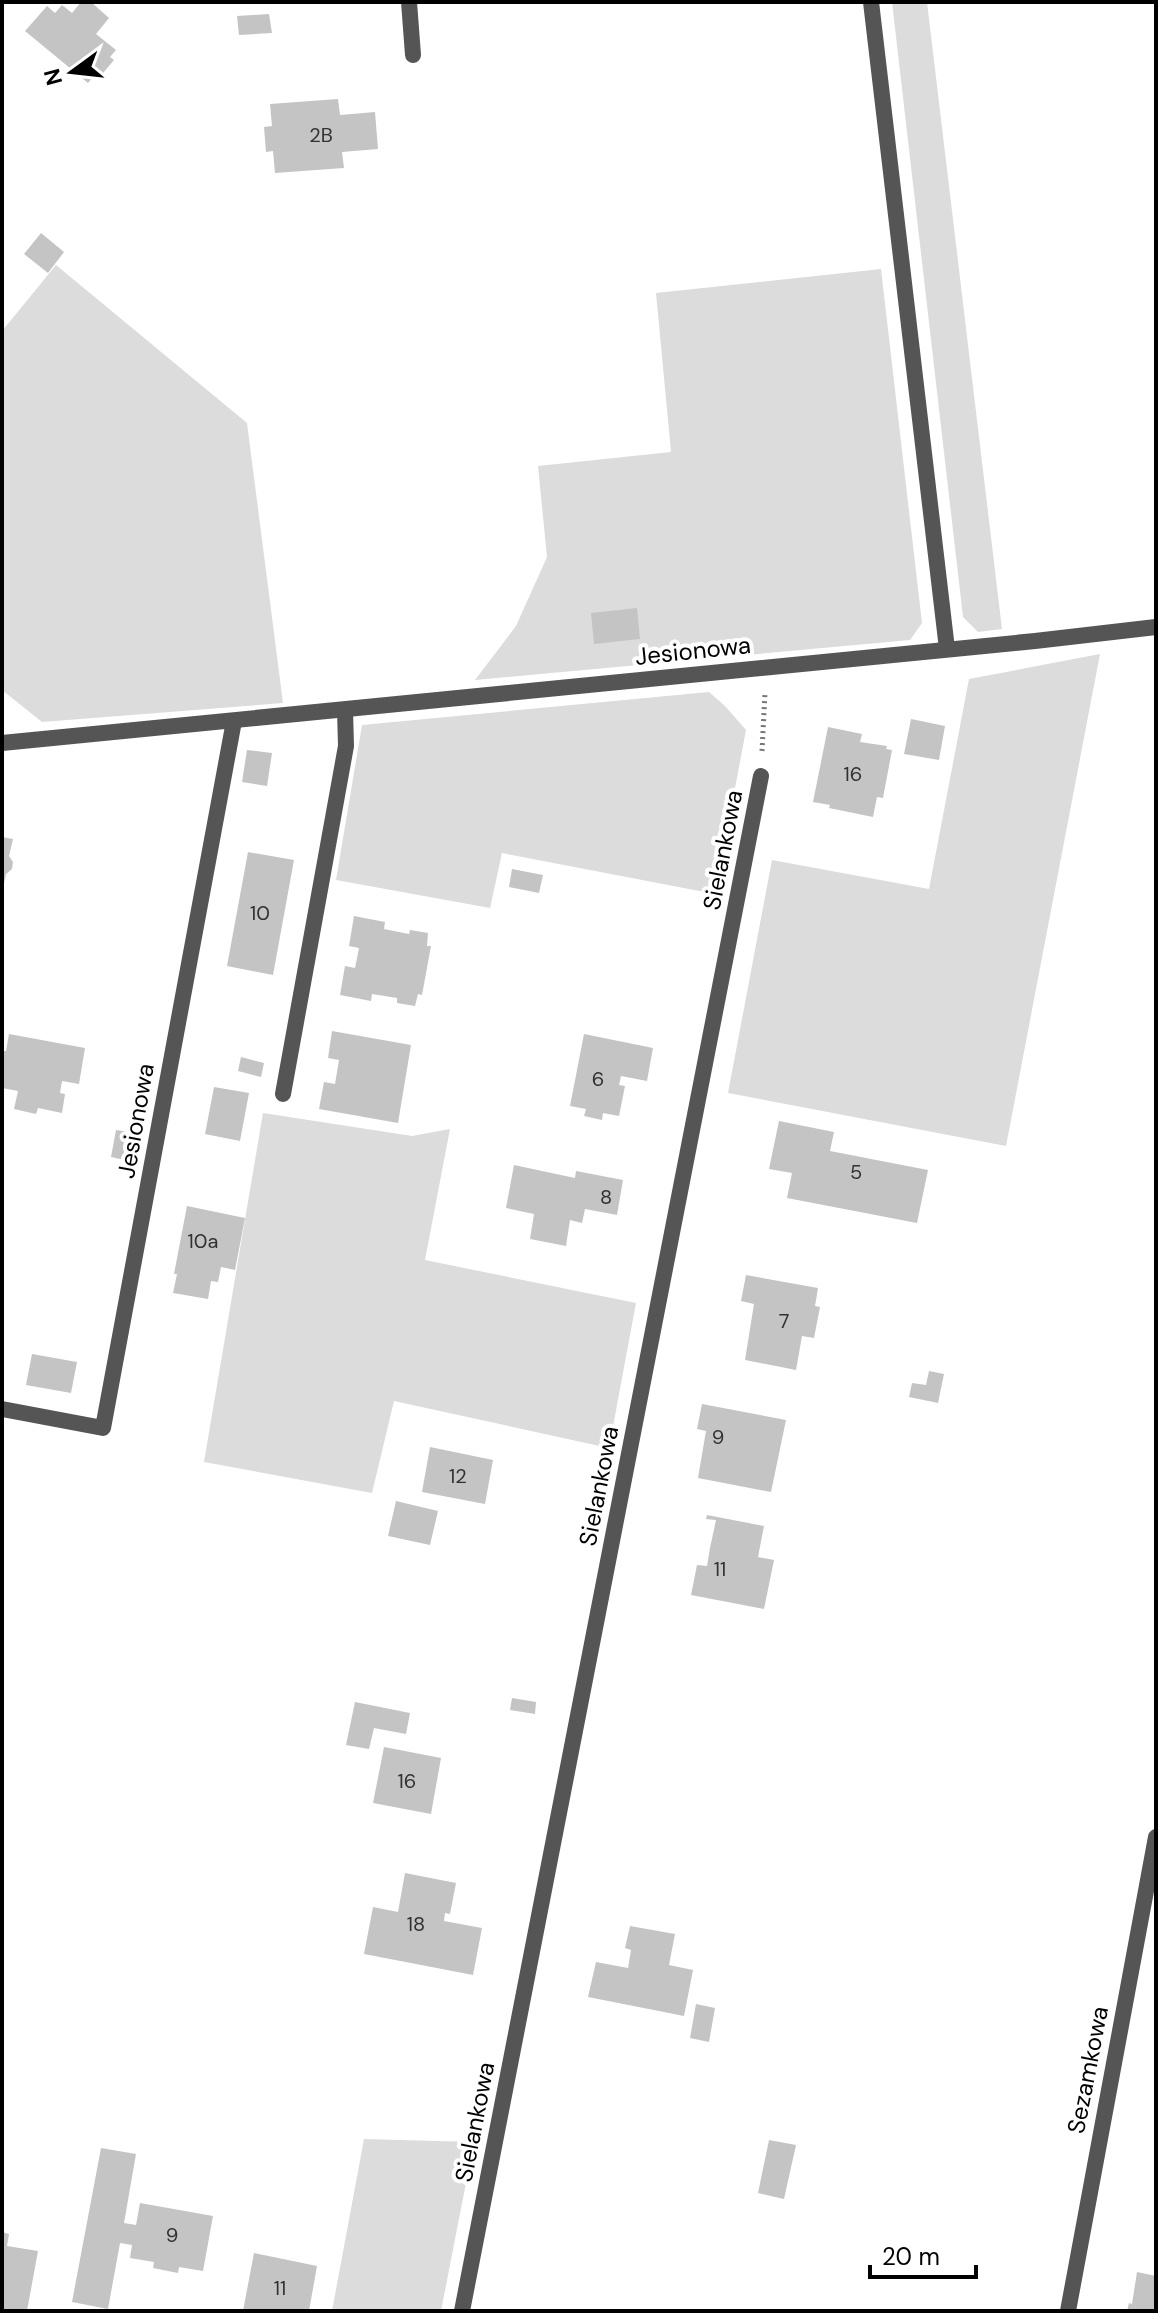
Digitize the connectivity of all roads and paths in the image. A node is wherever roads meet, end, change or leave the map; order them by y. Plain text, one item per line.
1 (409, 2) edge
2 (871, 2) edge
3 (413, 55) dead end
4 (1156, 627) edge
5 (947, 649) junction
6 (766, 668) junction
7 (345, 710) junction
8 (234, 721) junction
9 (2, 743) edge
10 (761, 776) joint
11 (283, 1094) dead end
12 (2, 1409) edge
13 (1156, 1837) edge
14 (462, 2311) edge
15 (1068, 2311) edge

1 - 3 street
2 - 5 street
4 - 5 street, Jesionowa
5 - 6 street, Jesionowa
6 - 7 street, Jesionowa
6 - 10 path, Sielankowa
7 - 8 street, Jesionowa
7 - 11 street
8 - 9 street, Jesionowa
8 - 12 street, Jesionowa
10 - 14 street, Sielankowa
13 - 15 street, Sezamkowa

